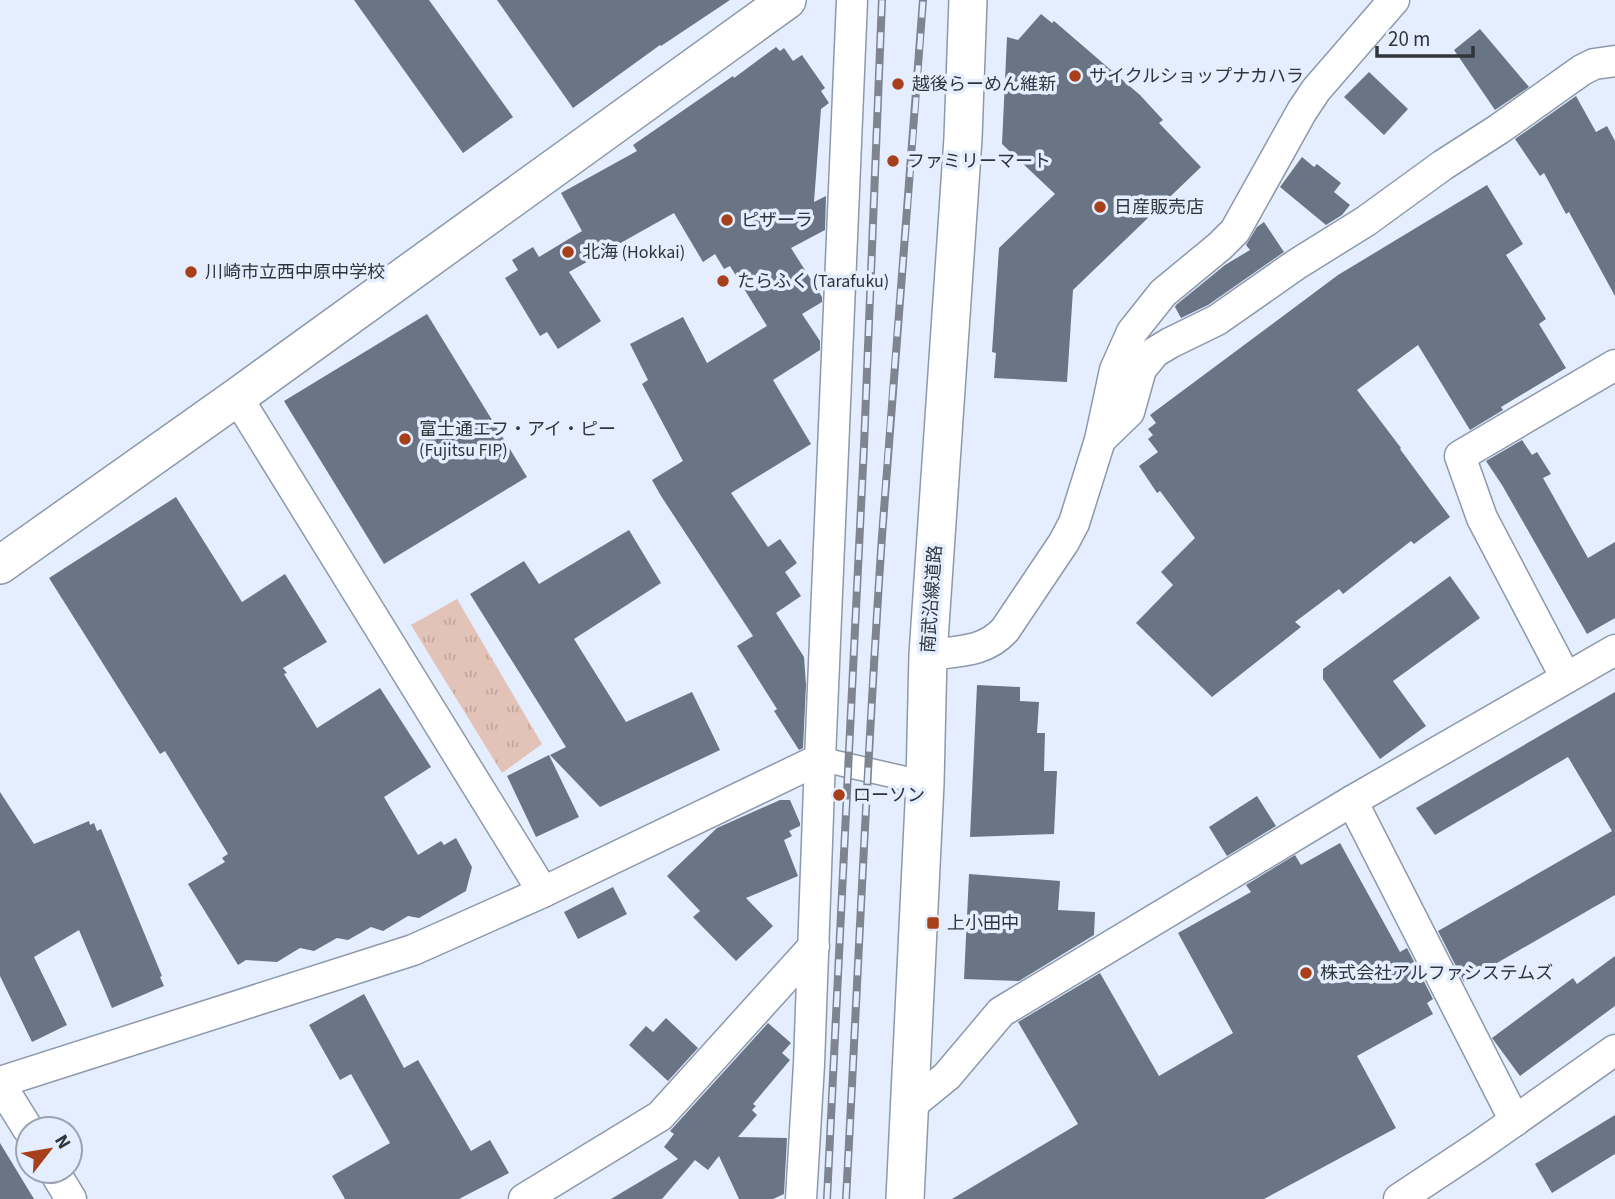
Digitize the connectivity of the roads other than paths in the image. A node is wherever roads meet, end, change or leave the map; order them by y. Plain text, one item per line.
1 (787, 0) edge
2 (852, 0) edge
3 (968, 0) edge
4 (1394, 0) edge
5 (1615, 61) edge
6 (1615, 365) edge
7 (237, 397) junction
8 (1100, 440) junction
9 (0, 565) edge
10 (1615, 650) edge
11 (928, 655) junction
12 (1566, 678) junction
13 (820, 759) junction
14 (926, 783) junction
15 (1352, 801) junction
16 (543, 892) junction
17 (814, 946) junction
18 (1615, 1050) edge
19 (0, 1083) edge
20 (909, 1107) junction
21 (19, 1115) edge
22 (1515, 1121) junction
23 (524, 1199) edge
24 (801, 1199) edge
25 (905, 1199) edge
26 (1399, 1199) edge

1 - 7 street
2 - 13 street
3 - 11 street, 南武沿線道路
4 - 8 street
5 - 8 street
6 - 12 street
7 - 9 street
7 - 16 street
8 - 11 street
10 - 12 street
11 - 14 street, 南武沿線道路
12 - 15 street
13 - 14 street
13 - 16 street
13 - 17 street
14 - 20 street, 南武沿線道路
15 - 20 street
15 - 22 street
16 - 19 street
17 - 23 street
17 - 24 street
18 - 22 street
19 - 21 street
20 - 25 street, 南武沿線道路
22 - 26 street

